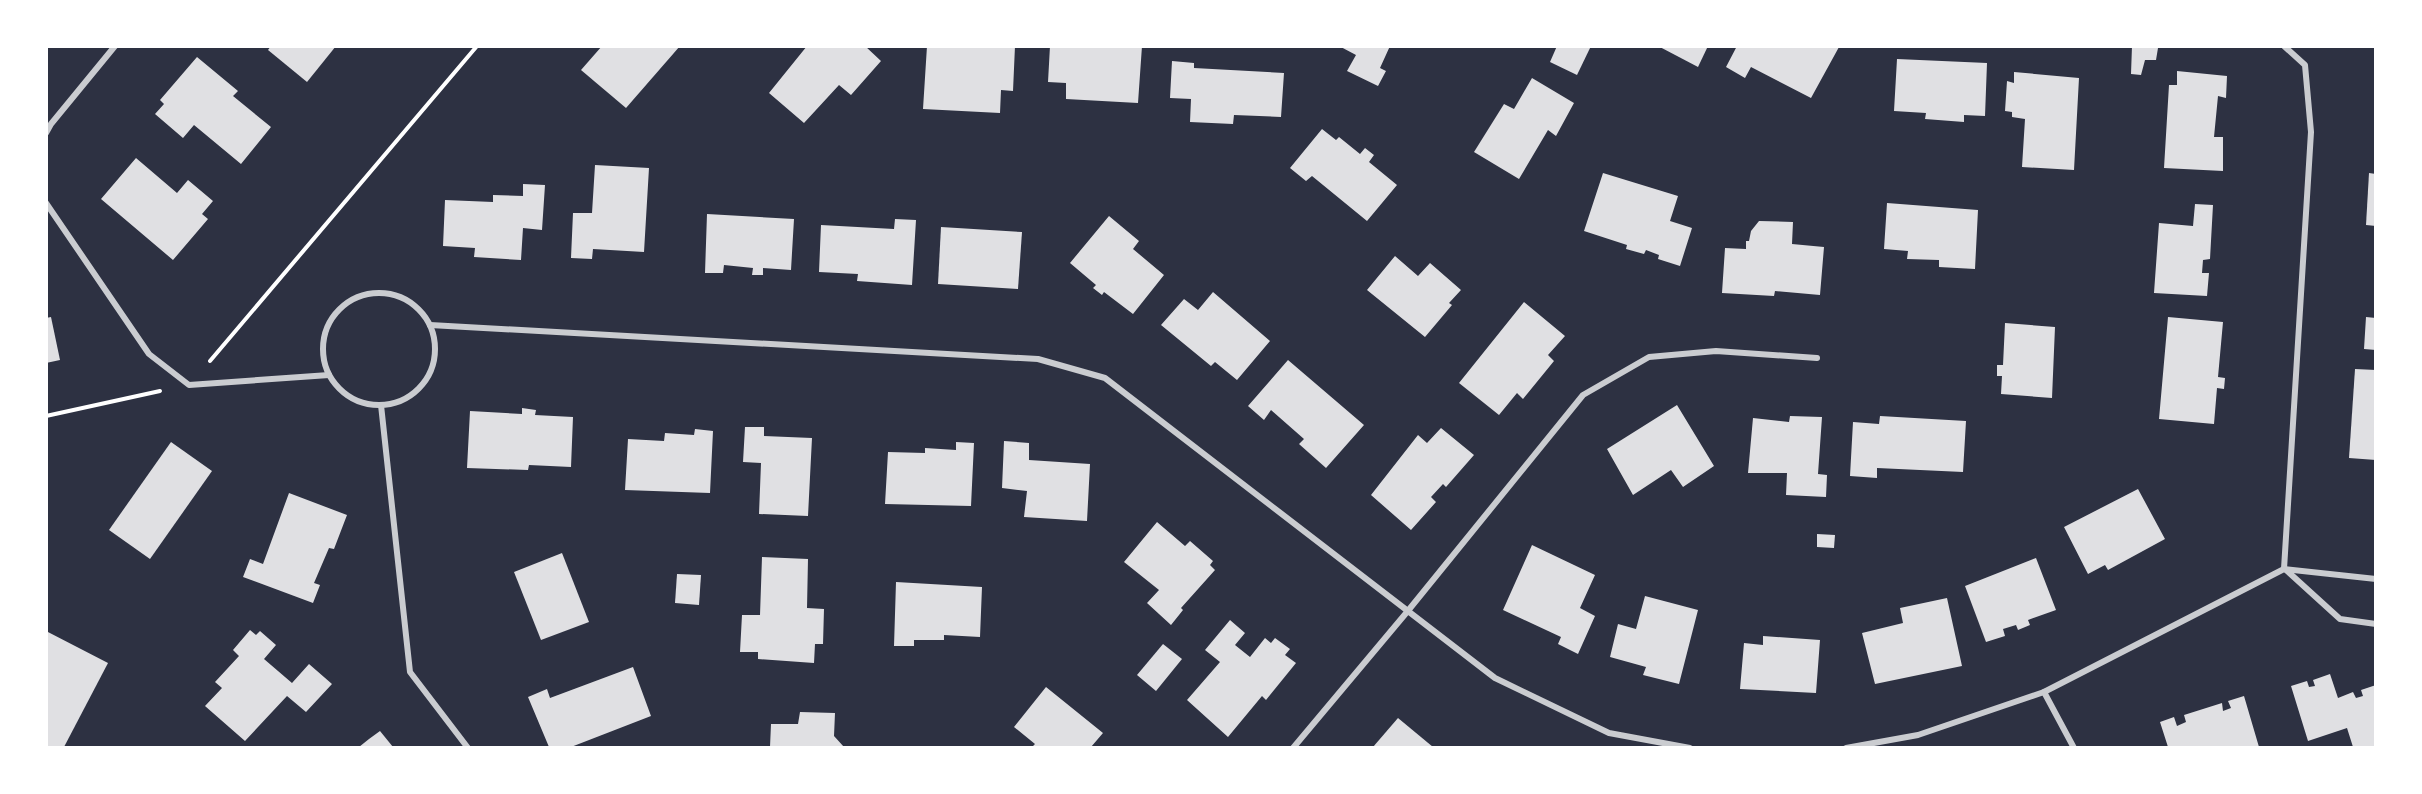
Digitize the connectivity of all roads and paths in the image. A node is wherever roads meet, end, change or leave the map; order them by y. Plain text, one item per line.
1 (115, 46) edge
2 (477, 46) edge
3 (2284, 46) edge
4 (46, 133) edge
5 (46, 203) edge
6 (430, 325) junction
7 (1817, 358) dead end
8 (329, 375) junction
9 (189, 385) junction
10 (381, 405) junction
11 (46, 416) edge
12 (2284, 569) junction
13 (2376, 579) edge
14 (1407, 612) junction
15 (2376, 624) edge
16 (2044, 692) junction
17 (468, 747) edge
18 (1293, 747) edge
19 (1690, 747) edge
20 (1846, 747) edge
21 (2074, 747) edge

1 - 4 street
2 - 9 path
3 - 12 street
5 - 9 street
6 - 8 street
6 - 10 street
6 - 14 street
7 - 14 street
8 - 9 street
8 - 10 street
9 - 11 path
10 - 17 street
12 - 13 street
12 - 15 street
12 - 16 street
14 - 18 street
14 - 19 street
16 - 20 street
16 - 21 street

